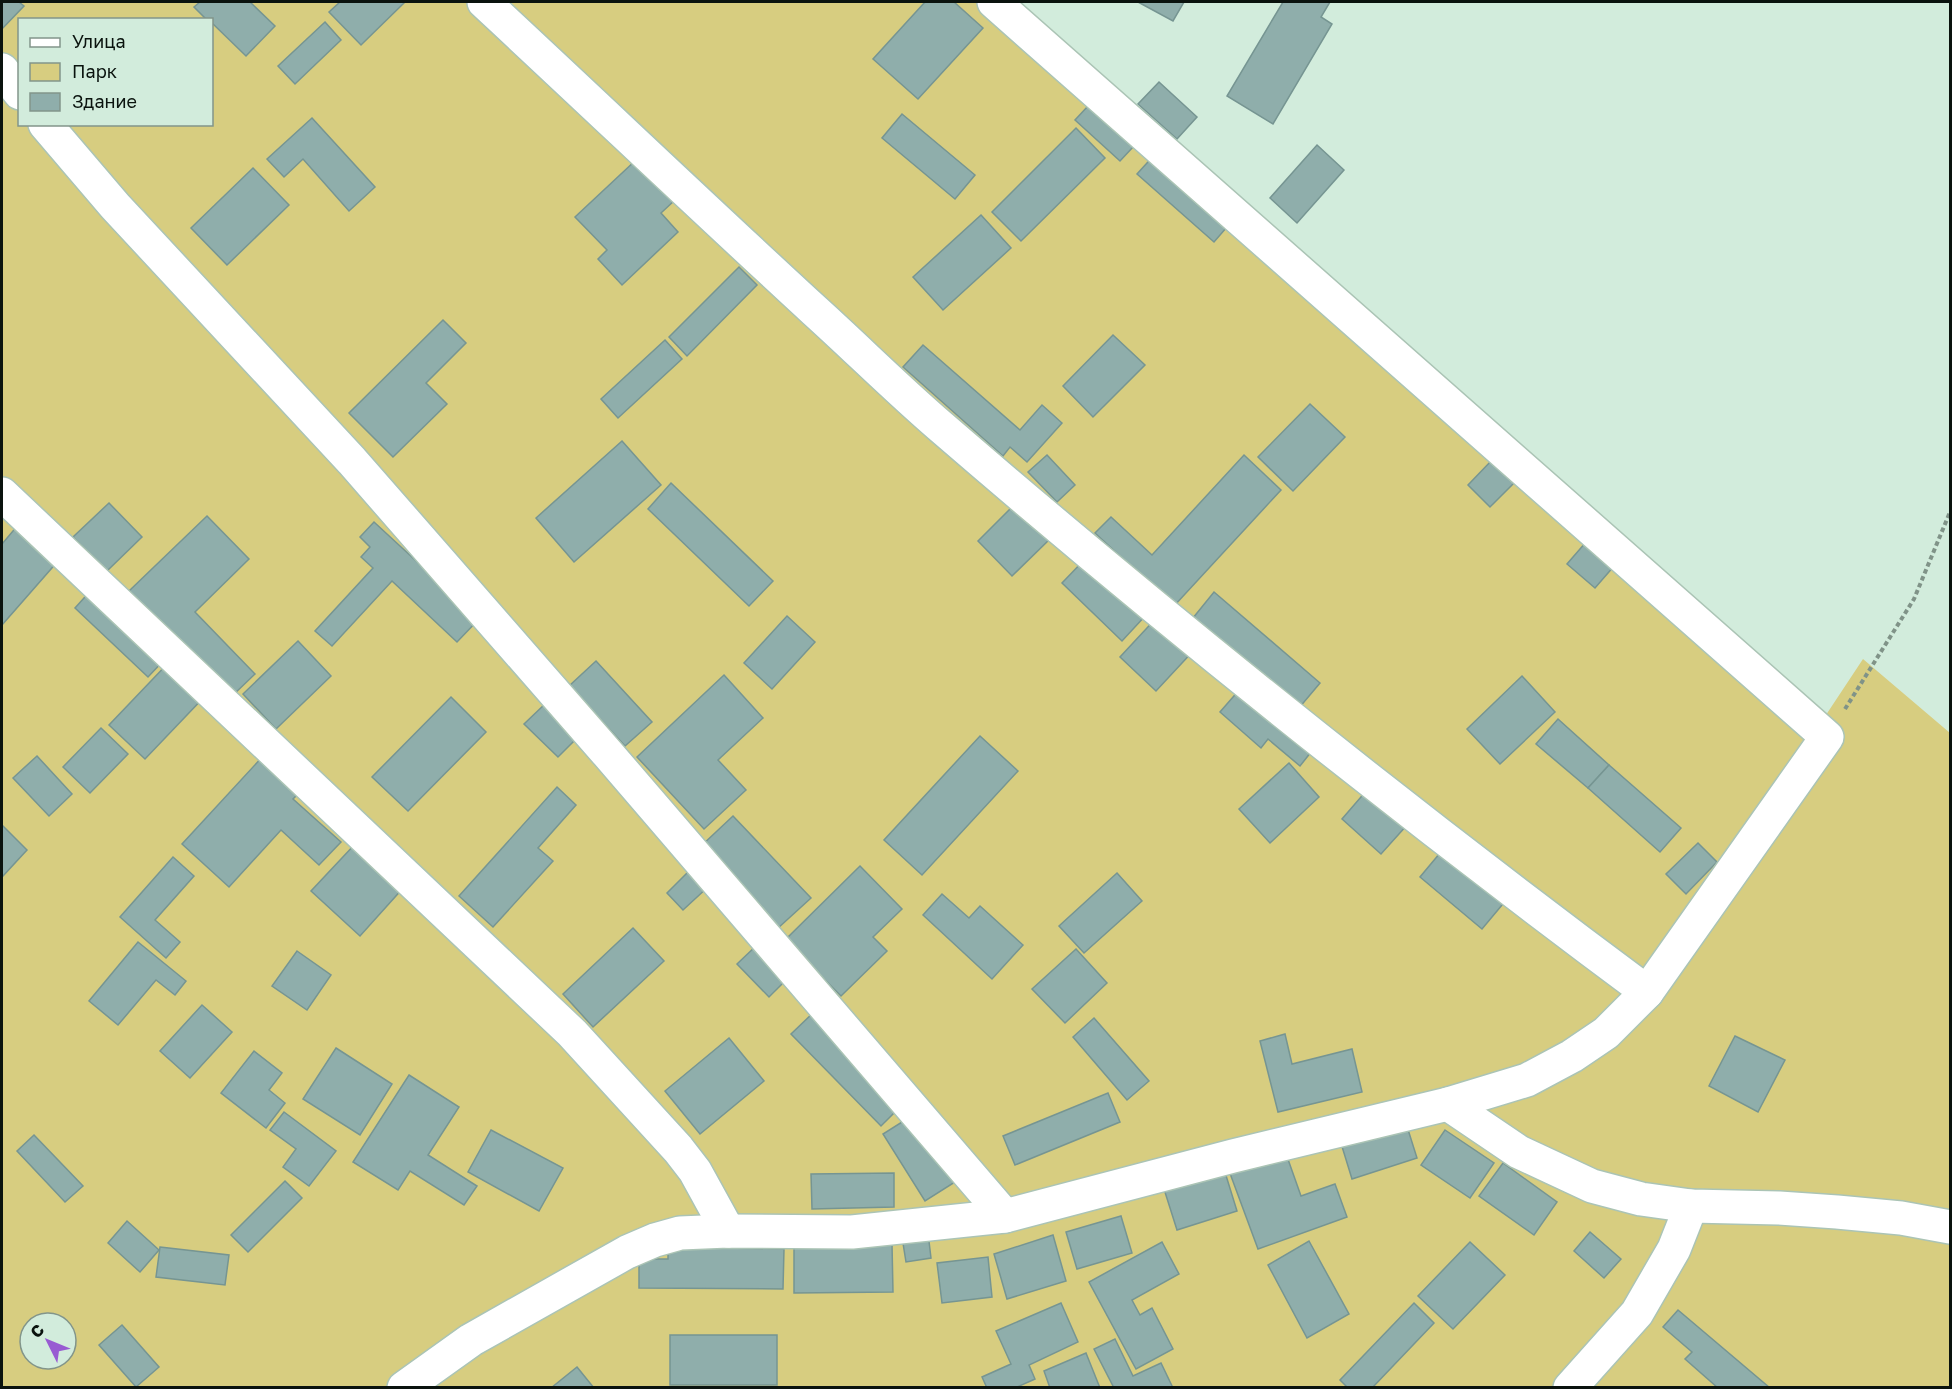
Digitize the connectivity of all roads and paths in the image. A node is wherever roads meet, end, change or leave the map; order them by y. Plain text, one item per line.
1 (484, 2) edge
2 (994, 2) edge
3 (2, 70) edge
4 (18, 90) edge
5 (47, 126) edge
6 (2, 494) edge
7 (1950, 512) edge
8 (1827, 737) junction
9 (1647, 992) junction
10 (1448, 1104) junction
11 (1691, 1206) junction
12 (1005, 1216) junction
13 (1950, 1227) edge
14 (728, 1231) junction
15 (404, 1388) edge
16 (1570, 1388) edge

1 - 9 street
2 - 8 street
3 - 4 street
5 - 12 street
6 - 14 street
7 - 8 path
8 - 9 street
9 - 10 street
10 - 11 street
10 - 12 street
11 - 13 street
11 - 16 street
12 - 14 street
14 - 15 street

